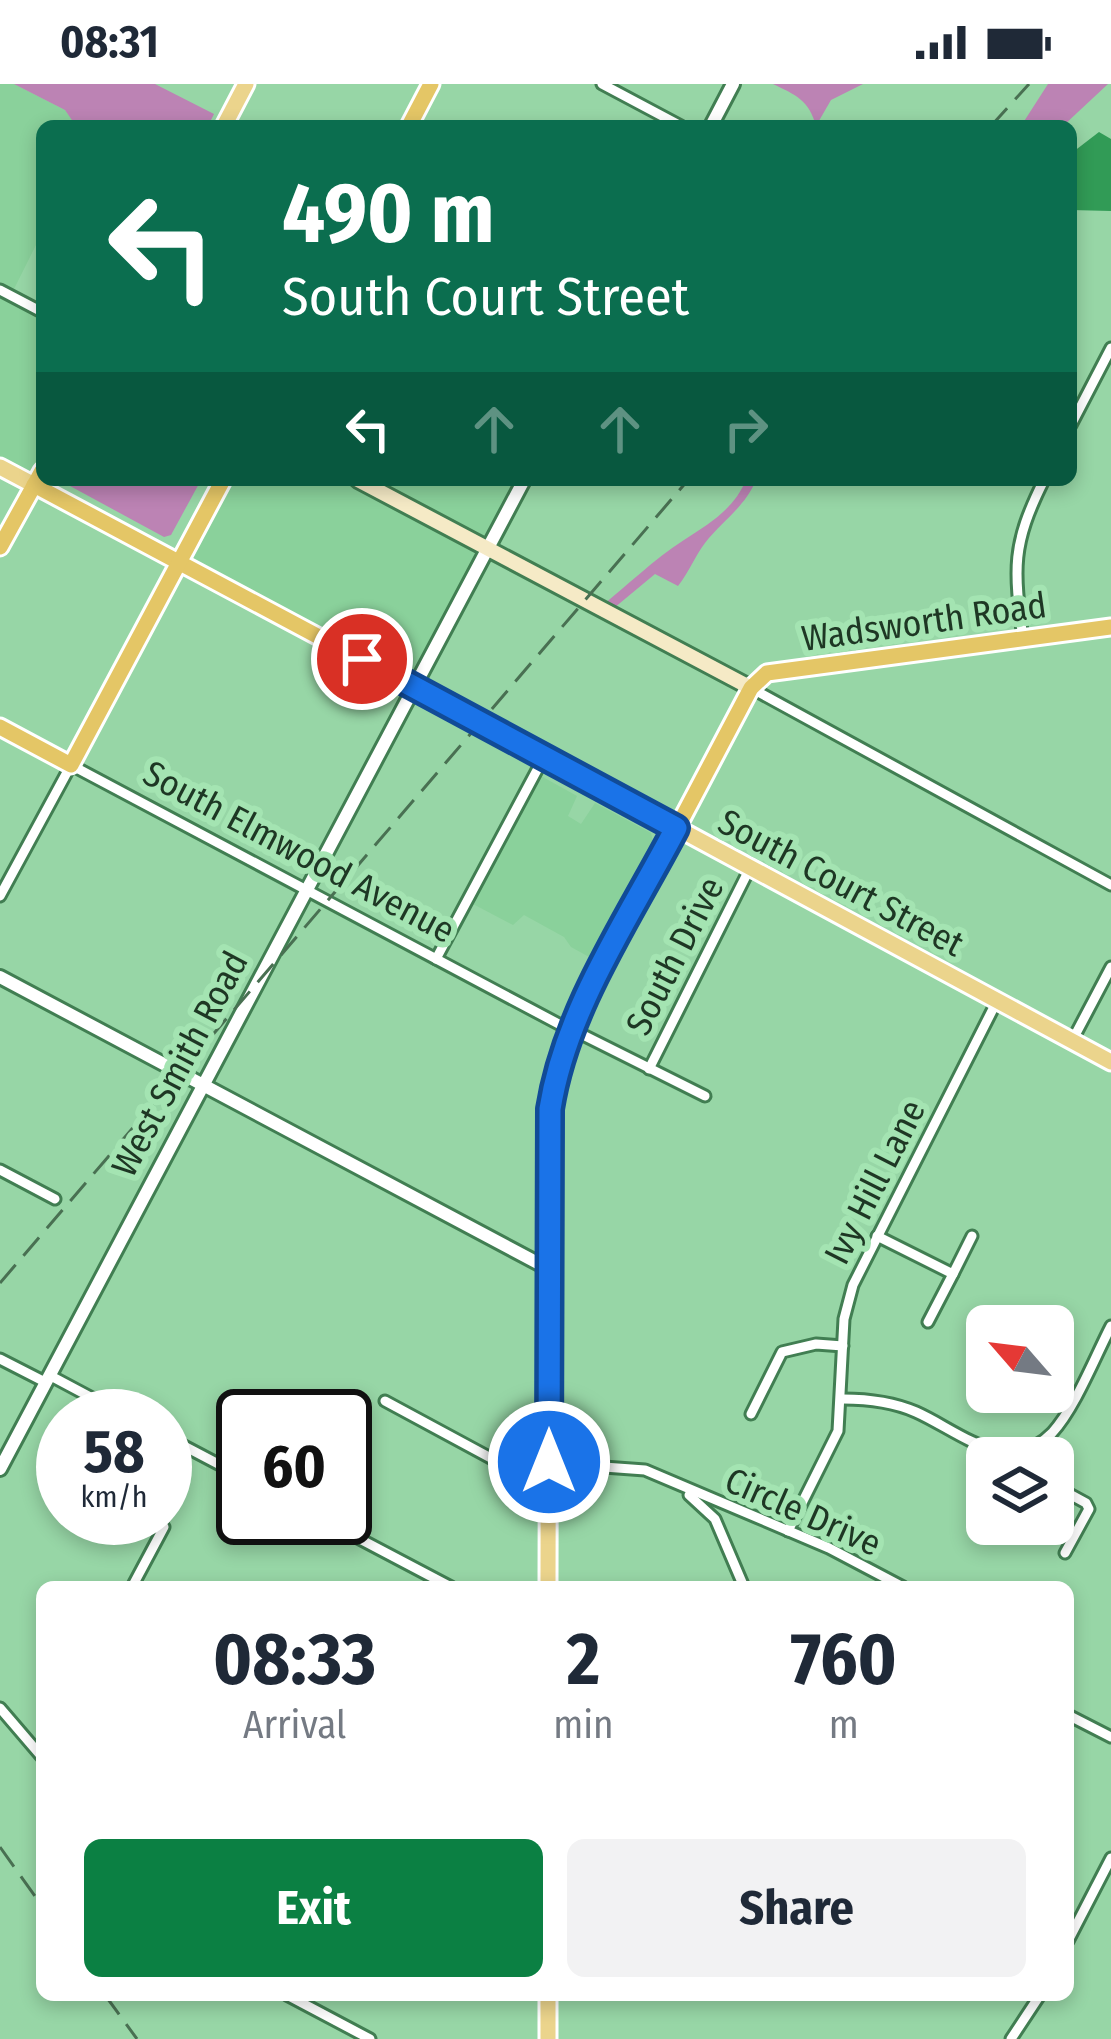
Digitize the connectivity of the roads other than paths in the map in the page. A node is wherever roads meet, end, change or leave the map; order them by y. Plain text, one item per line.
1 (246, 84) edge
2 (431, 84) edge
3 (602, 84) edge
4 (733, 84) edge
5 (227, 120) edge
6 (412, 120) edge
7 (670, 120) edge
8 (714, 120) edge
9 (0, 290) edge
10 (36, 309) edge
11 (1111, 348) edge
12 (1077, 413) edge
13 (0, 466) edge
14 (36, 477) edge
15 (36, 482) edge
16 (51, 486) edge
17 (220, 486) edge
18 (369, 486) edge
19 (521, 486) edge
20 (1041, 486) edge
21 (0, 548) edge
22 (487, 549) junction
23 (179, 562) junction
24 (1111, 627) edge
25 (1024, 639) junction
26 (414, 687) junction
27 (751, 688) junction
28 (0, 727) edge
29 (544, 757) junction
30 (71, 765) junction
31 (676, 828) junction
32 (750, 868) junction
33 (1111, 885) edge
34 (307, 890) junction
35 (0, 896) edge
36 (436, 959) junction
37 (1111, 968) edge
38 (0, 977) edge
39 (998, 1001) junction
40 (570, 1029) junction
41 (1072, 1041) junction
42 (1111, 1062) edge
43 (649, 1069) junction
44 (204, 1083) junction
45 (705, 1096) dead end
46 (0, 1170) edge
47 (55, 1199) dead end
48 (878, 1235) junction
49 (972, 1236) dead end
50 (549, 1269) junction
51 (953, 1274) junction
52 (928, 1322) dead end
53 (1111, 1326) edge
54 (843, 1346) junction
55 (0, 1359) edge
56 (47, 1378) junction
57 (70, 1389) edge
58 (843, 1399) junction
59 (385, 1401) dead end
60 (752, 1414) dead end
61 (1046, 1437) edge
62 (966, 1439) edge
63 (549, 1462) junction
64 (0, 1469) edge
65 (681, 1487) junction
66 (548, 1489) junction
67 (1074, 1496) edge
68 (788, 1531) junction
69 (1074, 1536) edge
70 (154, 1545) edge
71 (371, 1545) edge
72 (1069, 1545) edge
73 (1065, 1553) dead end
74 (135, 1581) edge
75 (440, 1581) edge
76 (548, 1581) edge
77 (741, 1581) edge
78 (891, 1581) edge
79 (0, 1708) edge
80 (1074, 1717) edge
81 (1111, 1737) edge
82 (36, 1750) edge
83 (1111, 1858) edge
84 (1074, 1929) edge
85 (298, 2001) edge
86 (548, 2001) edge
87 (1036, 2001) edge
88 (370, 2039) edge
89 (548, 2039) edge
90 (1012, 2039) edge

1 - 5 main road
2 - 6 highway
3 - 7 street
4 - 8 street
9 - 10 street
11 - 12 street
13 - 14 main road
15 - 21 highway
16 - 23 highway, South Court Street
17 - 23 highway
18 - 22 main road
19 - 22 street, West Smith Road
20 - 25 street
22 - 26 street, West Smith Road
22 - 27 main road
23 - 26 highway, South Court Street
23 - 30 highway
24 - 25 highway, Wadsworth Road
25 - 27 highway, Wadsworth Road
26 - 29 highway, South Court Street
26 - 34 street, West Smith Road
27 - 31 highway
27 - 33 street
28 - 30 highway, South Elmwood Avenue
29 - 31 highway, South Court Street
29 - 36 street
30 - 34 street, South Elmwood Avenue
30 - 35 street
31 - 32 main road, South Court Street
31 - 40 main road
32 - 39 main road, South Court Street
32 - 43 street, South Drive
34 - 36 street, South Elmwood Avenue
34 - 44 street, West Smith Road
36 - 40 street, South Elmwood Avenue
37 - 41 street
38 - 44 street
39 - 41 main road, South Court Street
39 - 48 street, Ivy Hill Lane
40 - 43 street, South Elmwood Avenue
40 - 50 main road
41 - 42 main road, South Court Street
43 - 45 street, South Elmwood Avenue
44 - 50 street
44 - 56 street, West Smith Road
46 - 47 street
48 - 51 street
48 - 54 street, Ivy Hill Lane
49 - 51 street
50 - 63 main road
51 - 52 street
53 - 61 street
54 - 58 street, Ivy Hill Lane
54 - 60 street
55 - 56 street
56 - 57 street
56 - 64 street, West Smith Road
58 - 62 street
58 - 68 street, Ivy Hill Lane
59 - 66 street
63 - 65 street, Circle Drive
63 - 66 main road
65 - 68 street, Circle Drive
65 - 77 street, Circle Drive
66 - 76 main road
67 - 69 street
68 - 78 street, Circle Drive
70 - 74 street
71 - 75 street
72 - 73 street
79 - 82 street
80 - 81 street
83 - 84 street
85 - 88 street
86 - 89 main road
87 - 90 street

